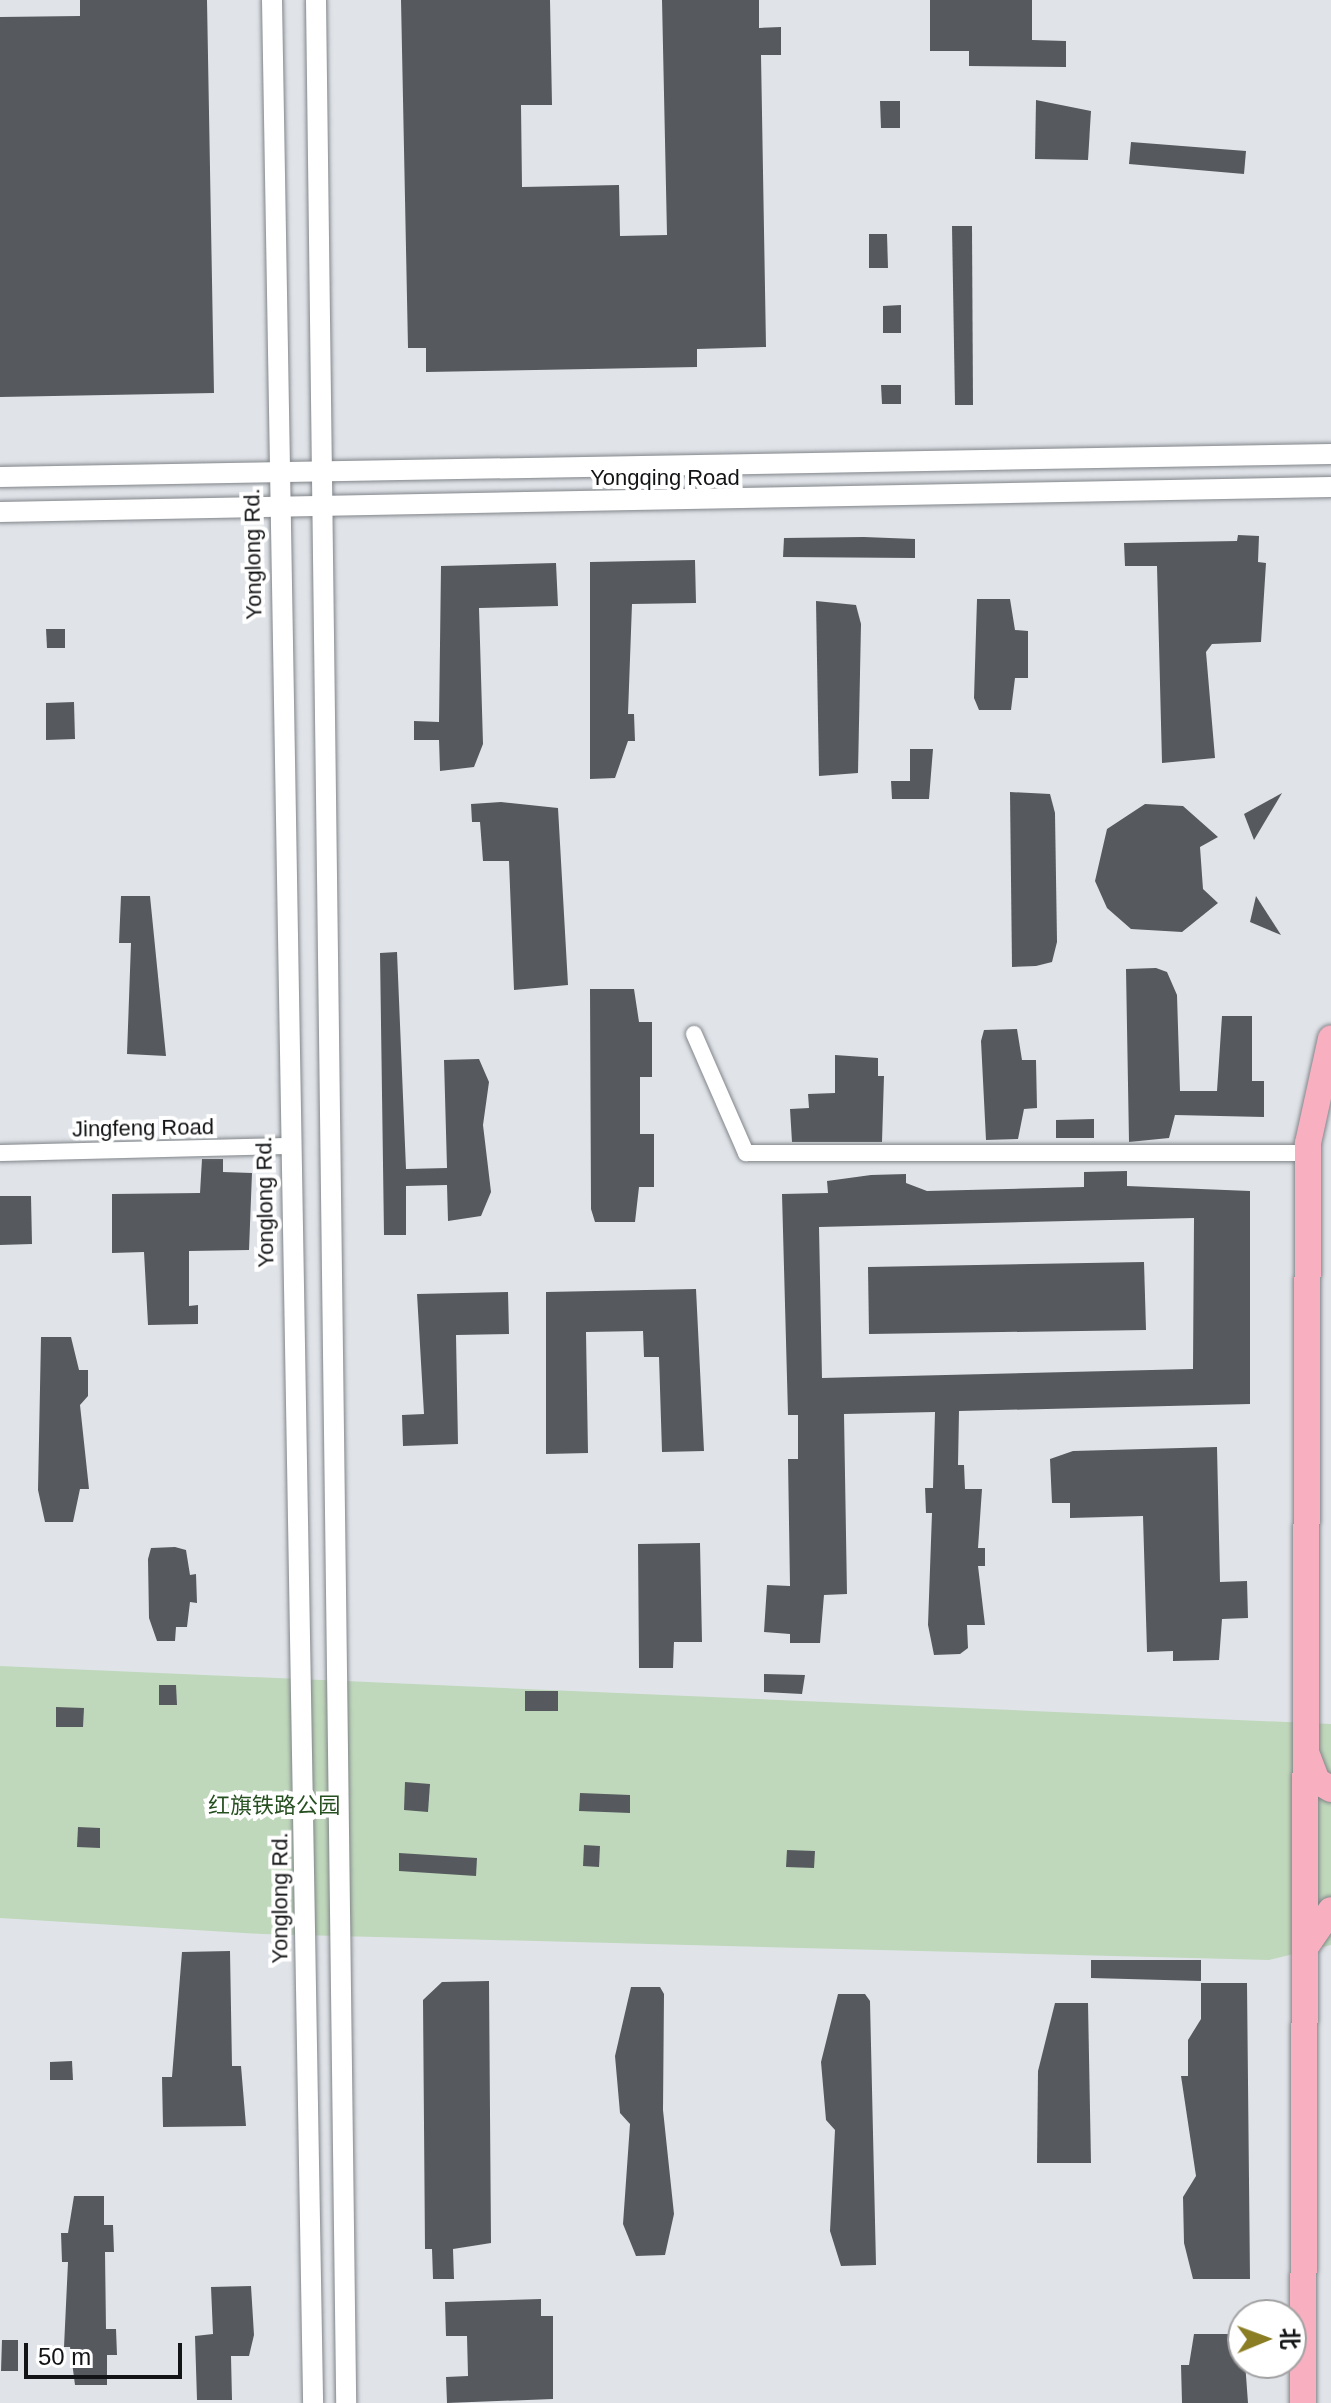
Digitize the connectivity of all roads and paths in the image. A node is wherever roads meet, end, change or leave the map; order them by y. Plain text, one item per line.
1 (272, 0) edge
2 (316, 0) edge
3 (1331, 454) edge
4 (275, 473) junction
5 (319, 473) junction
6 (0, 477) edge
7 (1331, 487) edge
8 (320, 505) junction
9 (276, 506) junction
10 (0, 512) edge
11 (694, 1034) dead end
12 (1331, 1038) edge
13 (288, 1146) junction
14 (0, 1153) edge
15 (1303, 1153) dead end
16 (1306, 1748) junction
17 (1331, 1789) edge
18 (1331, 1910) edge
19 (1305, 1954) junction
20 (313, 2403) edge
21 (346, 2403) edge
22 (1303, 2403) edge

1 - 4 street, Yonglong Rd.
2 - 5 street
3 - 5 street, Yongqing Road
4 - 5 street, Yongqing Road
4 - 6 street, Yongqing Road
4 - 9 street, Yonglong Rd.
5 - 8 street
7 - 8 street, Yongqing Road
8 - 9 street, Yongqing Road
8 - 21 street
9 - 10 street, Yongqing Road
9 - 13 street, Yonglong Rd.
11 - 15 street
12 - 16 main road
13 - 14 street, Jingfeng Road
13 - 20 street, Yonglong Rd.
16 - 17 main road
16 - 19 main road
18 - 19 main road
19 - 22 main road

